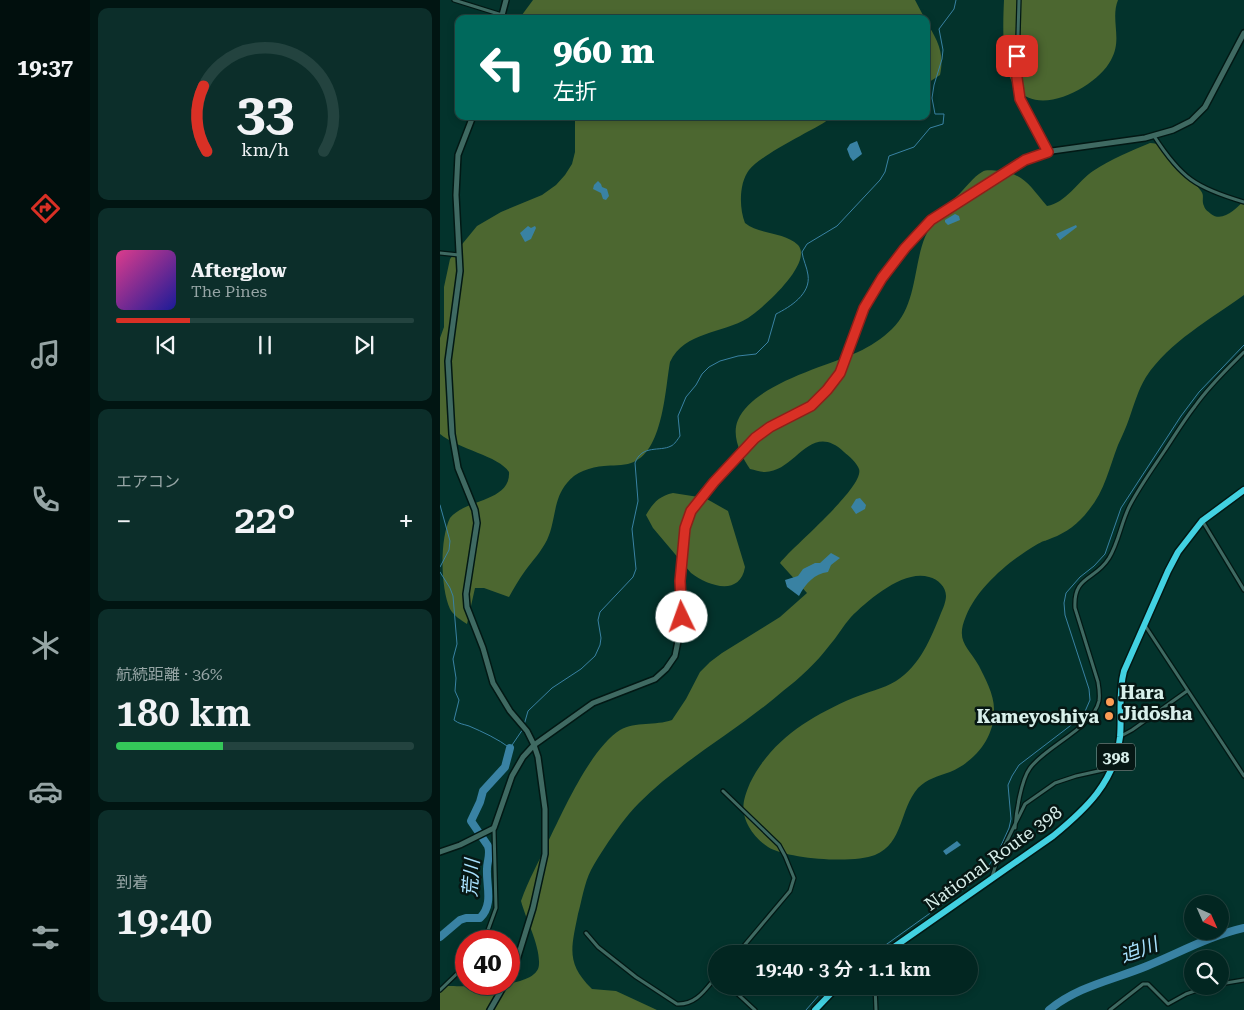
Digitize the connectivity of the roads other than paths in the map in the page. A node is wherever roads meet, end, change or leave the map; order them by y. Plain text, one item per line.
1 (454, 0) edge
2 (506, 0) edge
3 (1019, 0) edge
4 (496, 15) edge
5 (502, 15) edge
6 (1244, 33) edge
7 (471, 120) edge
8 (1153, 135) junction
9 (1048, 152) junction
10 (1244, 202) edge
11 (440, 253) edge
12 (460, 255) junction
13 (1244, 352) edge
14 (1244, 490) edge
15 (1202, 521) junction
16 (1244, 590) edge
17 (1144, 624) junction
18 (1188, 690) junction
19 (1120, 736) junction
20 (534, 745) junction
21 (1112, 768) junction
22 (1244, 776) edge
23 (723, 791) dead end
24 (494, 828) junction
25 (1015, 828) junction
26 (440, 852) edge
27 (990, 880) junction
28 (488, 930) edge
29 (586, 933) dead end
30 (745, 945) edge
31 (897, 945) edge
32 (520, 953) edge
33 (455, 976) edge
34 (1244, 980) edge
35 (1229, 982) edge
36 (708, 986) edge
37 (440, 990) edge
38 (499, 995) edge
39 (739, 995) edge
40 (829, 995) edge
41 (875, 995) edge
42 (1184, 995) edge
43 (490, 1010) edge
44 (755, 1010) edge
45 (815, 1010) edge
46 (876, 1010) edge
47 (1110, 1010) edge

1 - 4 street
2 - 5 street
3 - 9 street
6 - 8 street
7 - 12 street
8 - 9 street
8 - 10 street
9 - 20 street
11 - 12 street
12 - 20 street
13 - 25 street
14 - 15 highway, National Route 398 / 398
15 - 16 street
15 - 17 highway, National Route 398 / 398
17 - 18 street
17 - 19 highway, National Route 398 / 398
18 - 19 street
18 - 22 street
19 - 21 highway, National Route 398 / 398
20 - 24 street
20 - 32 street
21 - 25 street
21 - 27 highway, National Route 398 / 398
23 - 30 street
24 - 26 street
24 - 28 street
25 - 27 street
27 - 31 highway, National Route 398 / 398
29 - 36 street
33 - 37 street
34 - 35 street
38 - 43 street
39 - 44 street
40 - 45 highway
41 - 46 street
42 - 47 street

